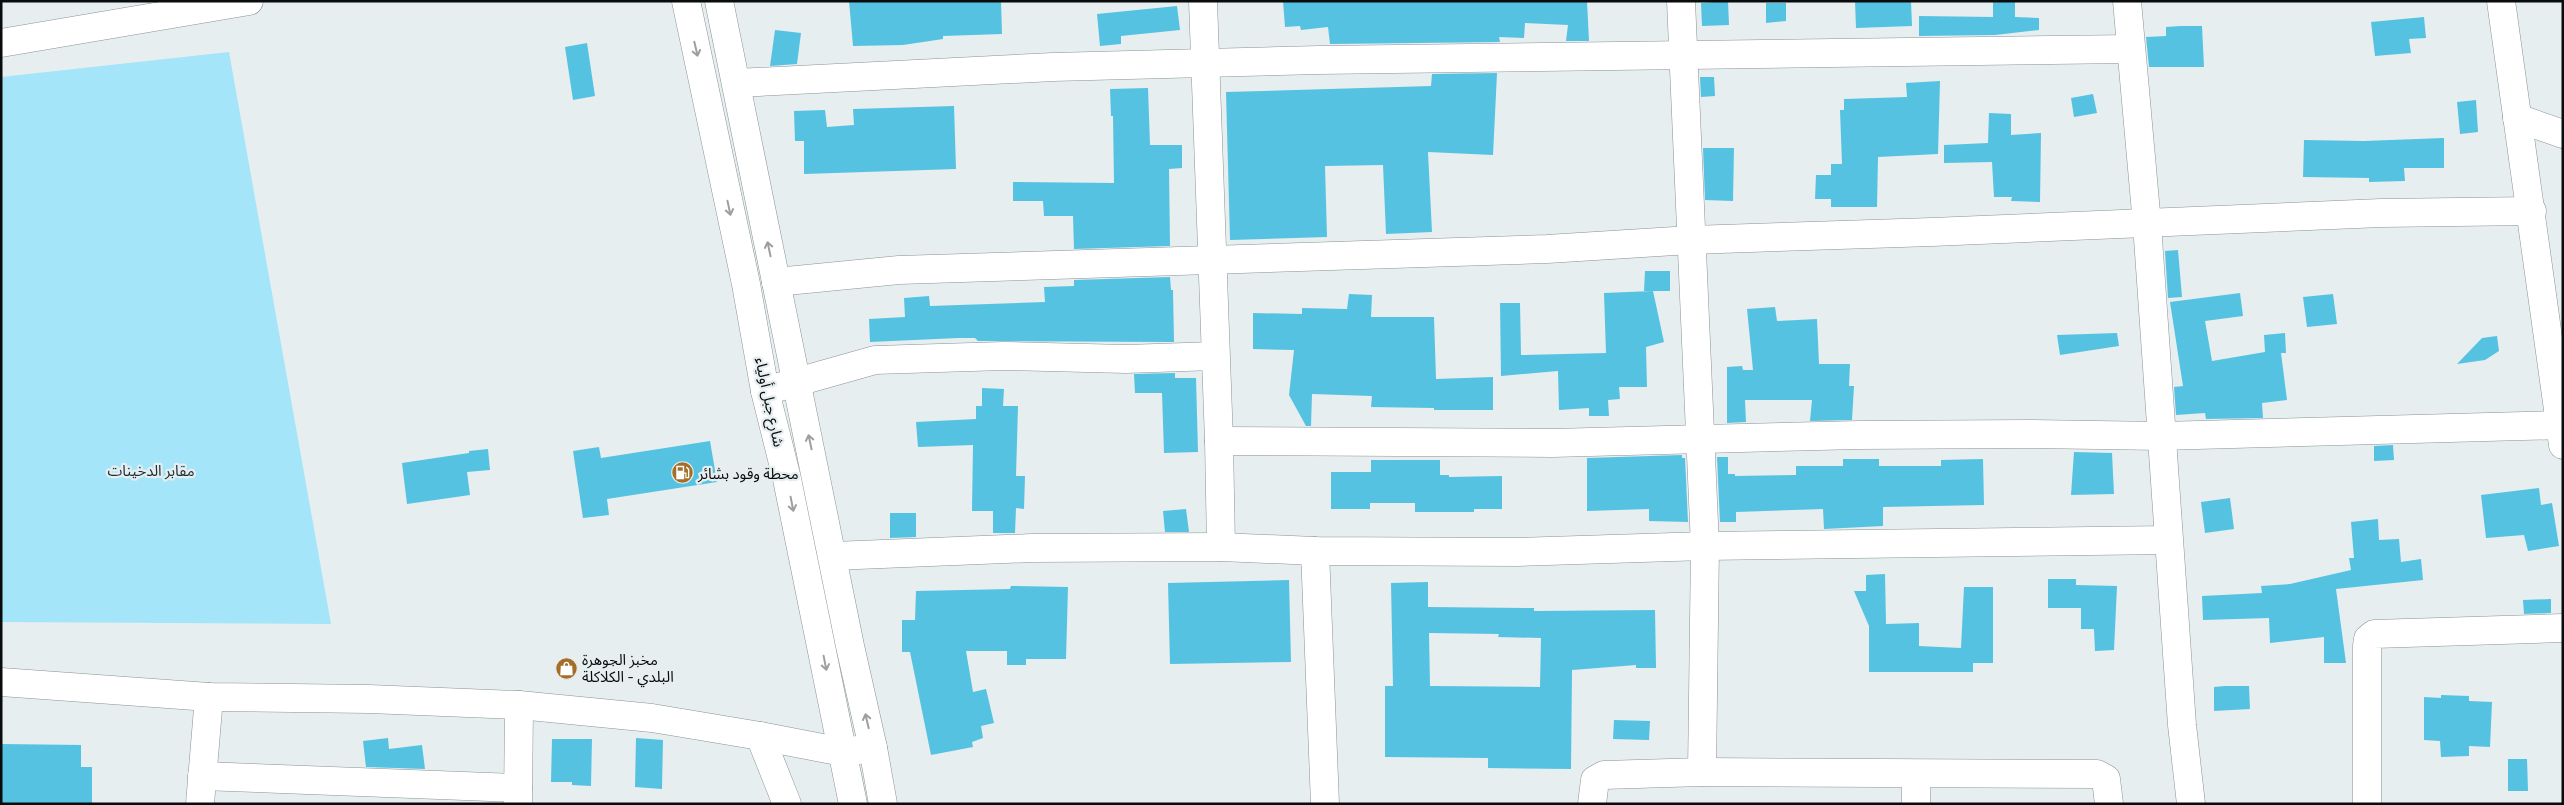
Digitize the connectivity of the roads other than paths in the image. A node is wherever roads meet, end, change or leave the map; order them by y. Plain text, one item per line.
1 (249, 1) edge
2 (686, 1) edge
3 (719, 1) edge
4 (1203, 1) edge
5 (1681, 1) edge
6 (2127, 1) edge
7 (2501, 1) edge
8 (1, 43) edge
9 (2130, 48) junction
10 (1684, 56) junction
11 (1204, 65) junction
12 (736, 83) junction
13 (2517, 118) junction
14 (2563, 134) edge
15 (2532, 211) junction
16 (2147, 224) junction
17 (1690, 240) junction
18 (1212, 261) junction
19 (776, 282) junction
20 (1216, 356) junction
21 (798, 383) junction
22 (765, 391) junction
23 (2562, 432) edge
24 (2160, 436) junction
25 (1701, 439) junction
26 (1219, 441) junction
27 (2168, 540) junction
28 (1705, 546) junction
29 (1220, 547) junction
30 (1315, 551) junction
31 (833, 556) junction
32 (2563, 628) edge
33 (1, 682) edge
34 (209, 697) junction
35 (520, 705) junction
36 (760, 736) junction
37 (873, 748) junction
38 (843, 752) junction
39 (1702, 772) junction
40 (1916, 774) junction
41 (202, 776) junction
42 (518, 796) edge
43 (200, 804) edge
44 (786, 804) edge
45 (853, 804) edge
46 (883, 804) edge
47 (1325, 804) edge
48 (1592, 804) edge
49 (1916, 804) edge
50 (2109, 804) edge
51 (2191, 804) edge
52 (2367, 804) edge

1 - 8 street
2 -> 22 street, شارع جبل أولياء
3 - 12 street, شارع جبل أولياء
4 - 11 street
5 - 10 street
6 - 9 street
7 - 13 street
9 - 10 street
9 - 16 street
10 - 11 street
10 - 17 street
11 - 12 street
11 - 18 street
19 -> 12 street, شارع جبل أولياء
13 - 14 street
13 - 15 street
15 - 16 street
15 - 23 street
16 - 17 street
16 - 24 street
17 - 18 street
17 - 25 street
18 - 19 street
18 - 20 street
19 - 21 street, شارع جبل أولياء
20 - 21 street
20 - 26 street
21 - 22 street
31 -> 21 street, شارع جبل أولياء
22 -> 38 street, شارع جبل أولياء
23 - 24 street
24 - 25 street
24 - 27 street
25 - 26 street
25 - 28 street
26 - 29 street
27 - 28 street
27 - 51 street
28 - 30 street
28 - 39 street
29 - 30 street
29 - 31 street
30 - 47 street
37 -> 31 street, شارع جبل أولياء
32 - 52 street
33 - 34 street
34 - 35 street
34 - 41 street
35 - 36 street
35 - 42 street
36 - 38 street
36 - 44 street
37 - 38 street
37 - 46 street, شارع جبل أولياء
38 - 45 street, شارع جبل أولياء
39 - 40 street
39 - 48 street
40 - 49 street
40 - 50 street
41 - 42 street
41 - 43 street

